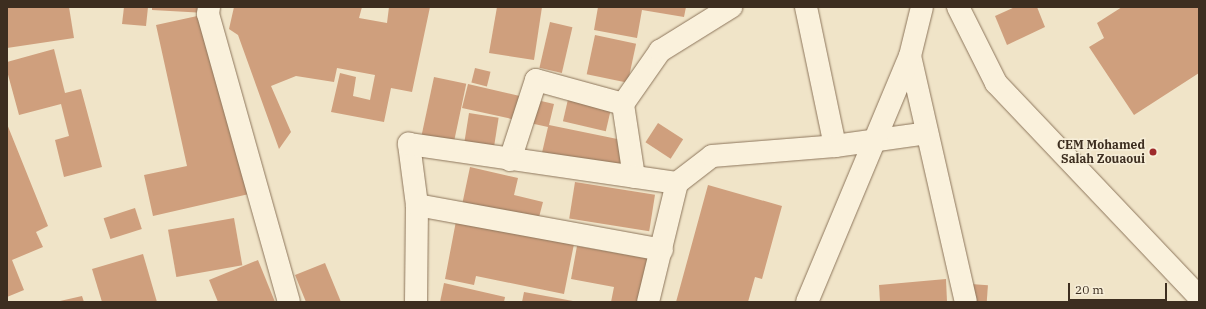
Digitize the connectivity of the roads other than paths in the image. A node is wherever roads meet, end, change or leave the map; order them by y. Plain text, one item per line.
1 (209, 7) edge
2 (731, 7) edge
3 (806, 7) edge
4 (922, 7) edge
5 (958, 7) edge
6 (910, 56) junction
7 (623, 104) junction
8 (928, 133) junction
9 (875, 140) junction
10 (835, 146) junction
11 (510, 160) junction
12 (634, 177) junction
13 (677, 183) junction
14 (417, 205) junction
15 (662, 250) junction
16 (1199, 297) edge
17 (289, 302) edge
18 (416, 302) edge
19 (648, 302) edge
20 (807, 302) edge
21 (966, 302) edge

1 - 17 street
2 - 7 street
3 - 10 street
4 - 6 street
5 - 16 street
6 - 8 street
6 - 9 street
7 - 11 street
7 - 12 street
8 - 9 street
8 - 21 street
9 - 10 street
9 - 20 street
10 - 13 street
11 - 12 street
11 - 14 street
12 - 13 street
13 - 15 street
14 - 15 street
14 - 18 street
15 - 19 street

